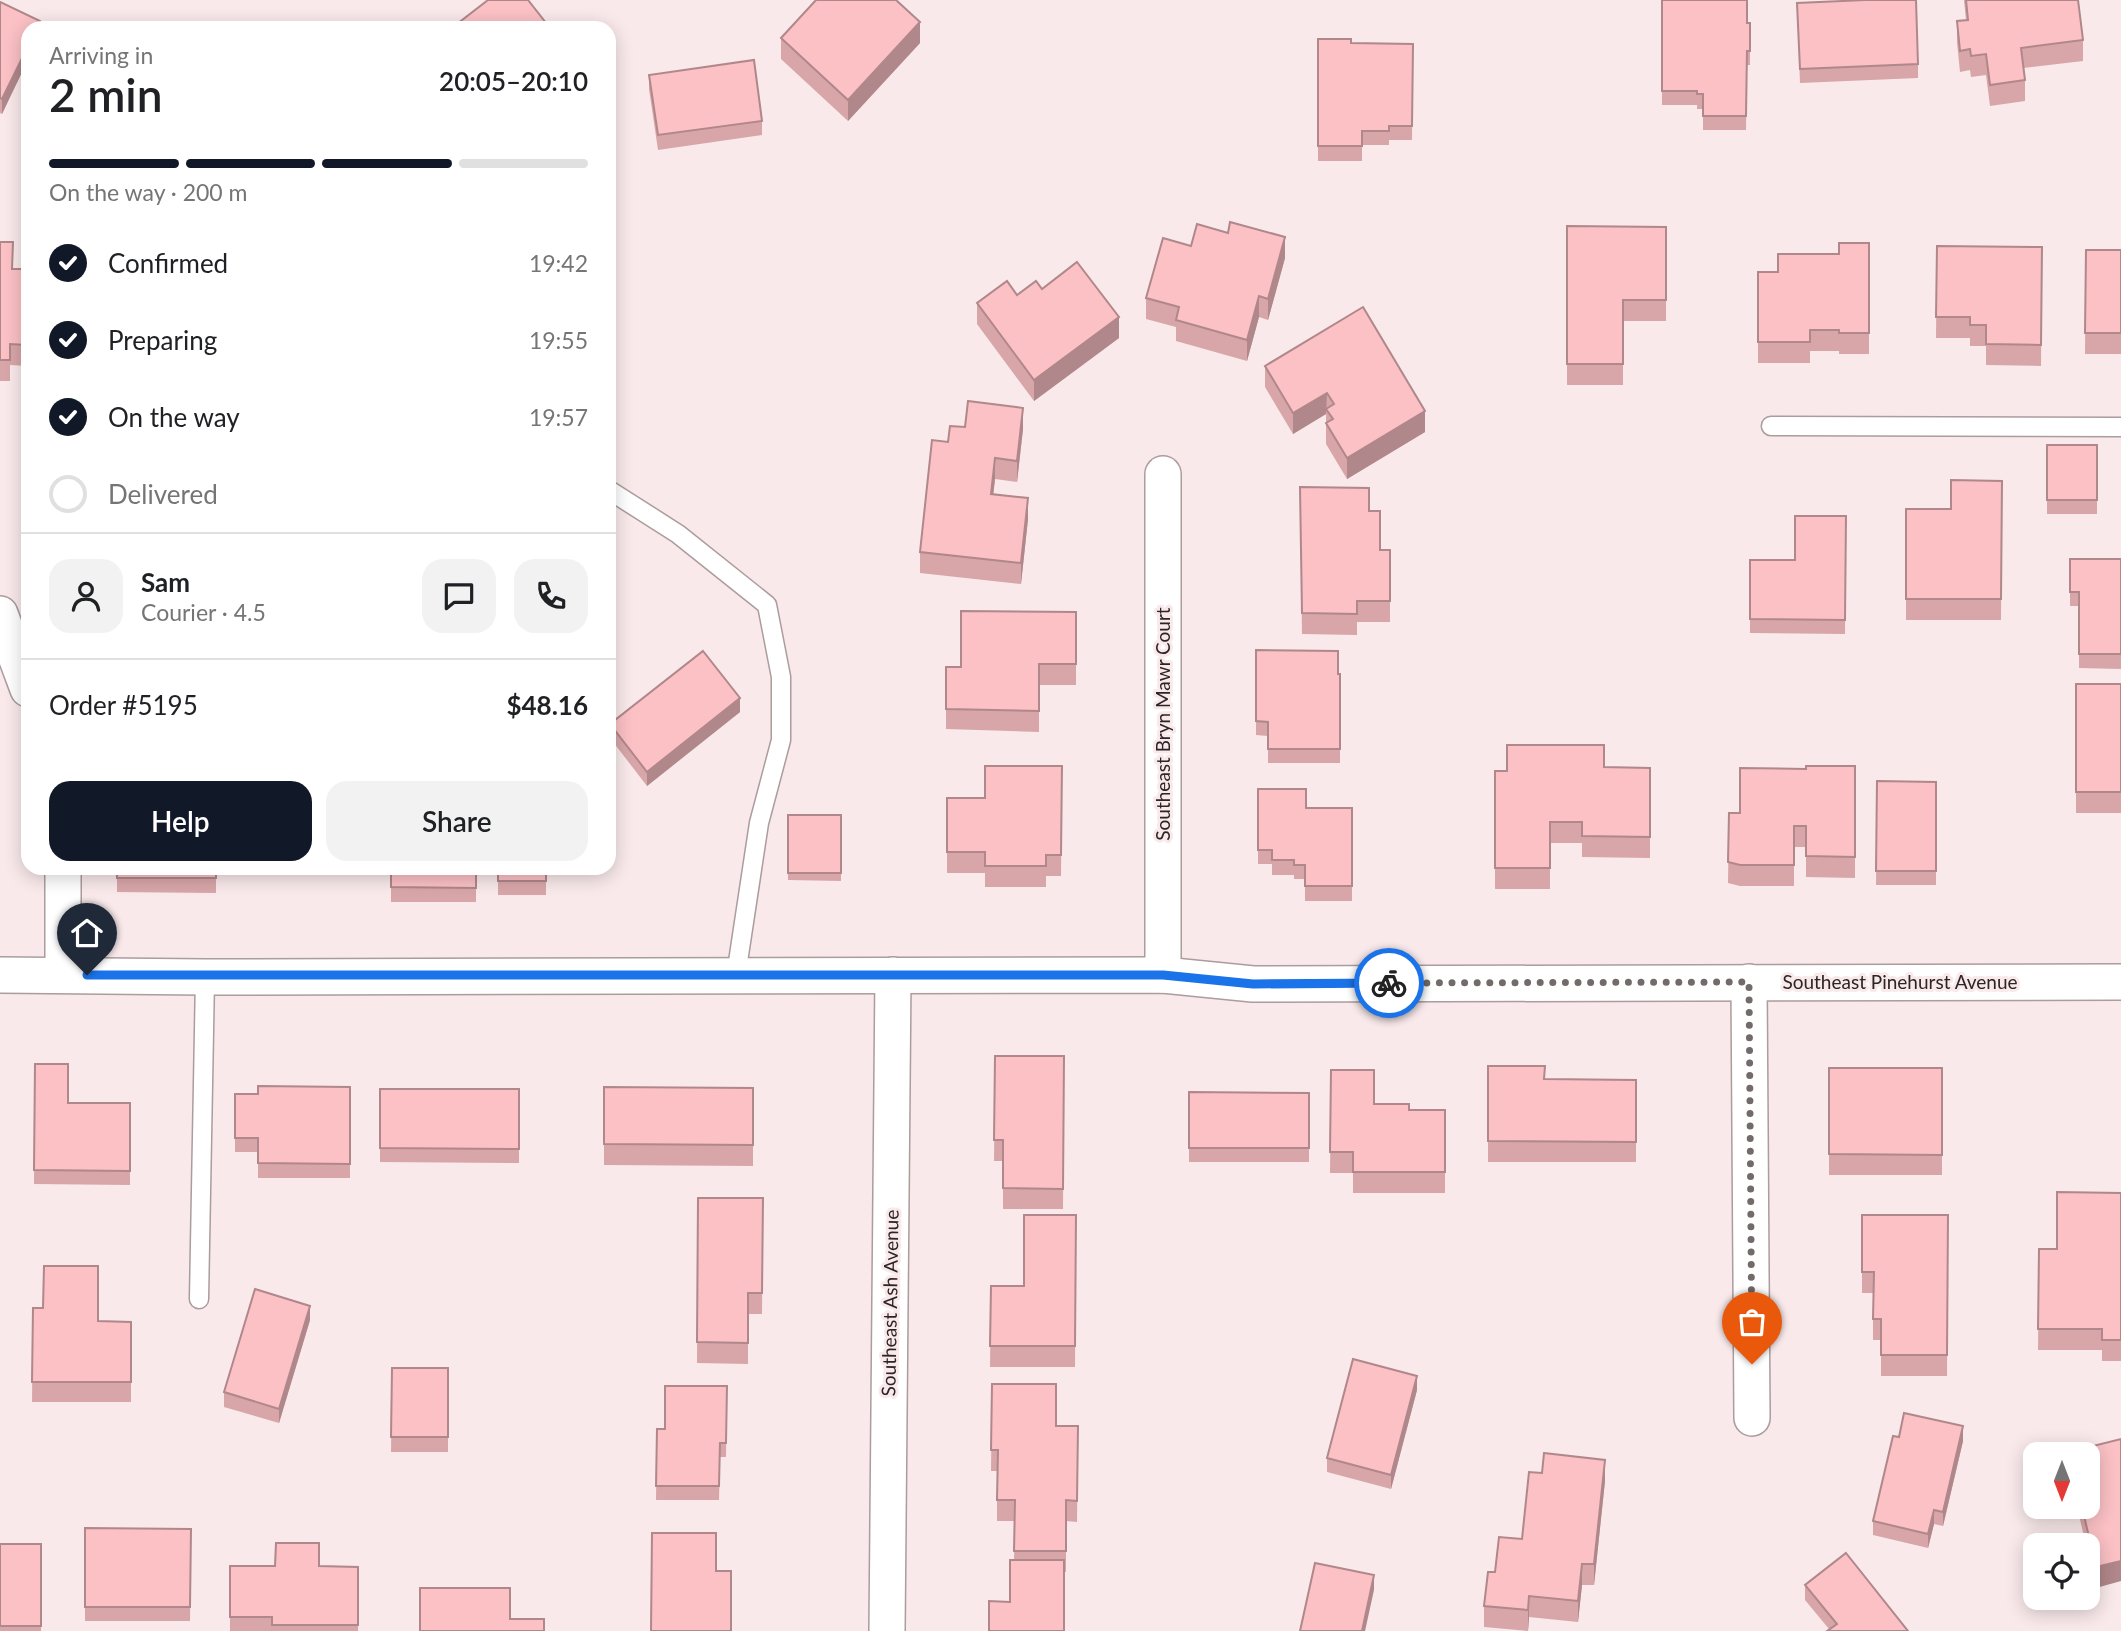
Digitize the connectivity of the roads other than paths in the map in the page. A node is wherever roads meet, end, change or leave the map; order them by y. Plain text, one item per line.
1 (1771, 426) dead end
2 (2121, 427) edge
3 (1163, 474) dead end
4 (616, 494) edge
5 (0, 614) edge
6 (21, 670) edge
7 (63, 875) edge
8 (0, 975) edge
9 (64, 975) junction
10 (736, 975) junction
11 (893, 975) junction
12 (1163, 975) junction
13 (205, 977) junction
14 (1749, 982) junction
15 (2121, 982) edge
16 (199, 1299) dead end
17 (1752, 1418) dead end
18 (887, 1631) edge

1 - 2 lane
3 - 12 street, Southeast Bryn Mawr Court
4 - 10 lane
5 - 6 street
7 - 9 street
8 - 9 street, Southeast Pinehurst Avenue
9 - 13 street, Southeast Pinehurst Avenue
10 - 11 street, Southeast Pinehurst Avenue
10 - 13 street, Southeast Pinehurst Avenue
11 - 12 street, Southeast Pinehurst Avenue
11 - 18 street, Southeast Ash Avenue
12 - 14 street, Southeast Pinehurst Avenue
13 - 16 lane
14 - 15 street, Southeast Pinehurst Avenue
14 - 17 street

